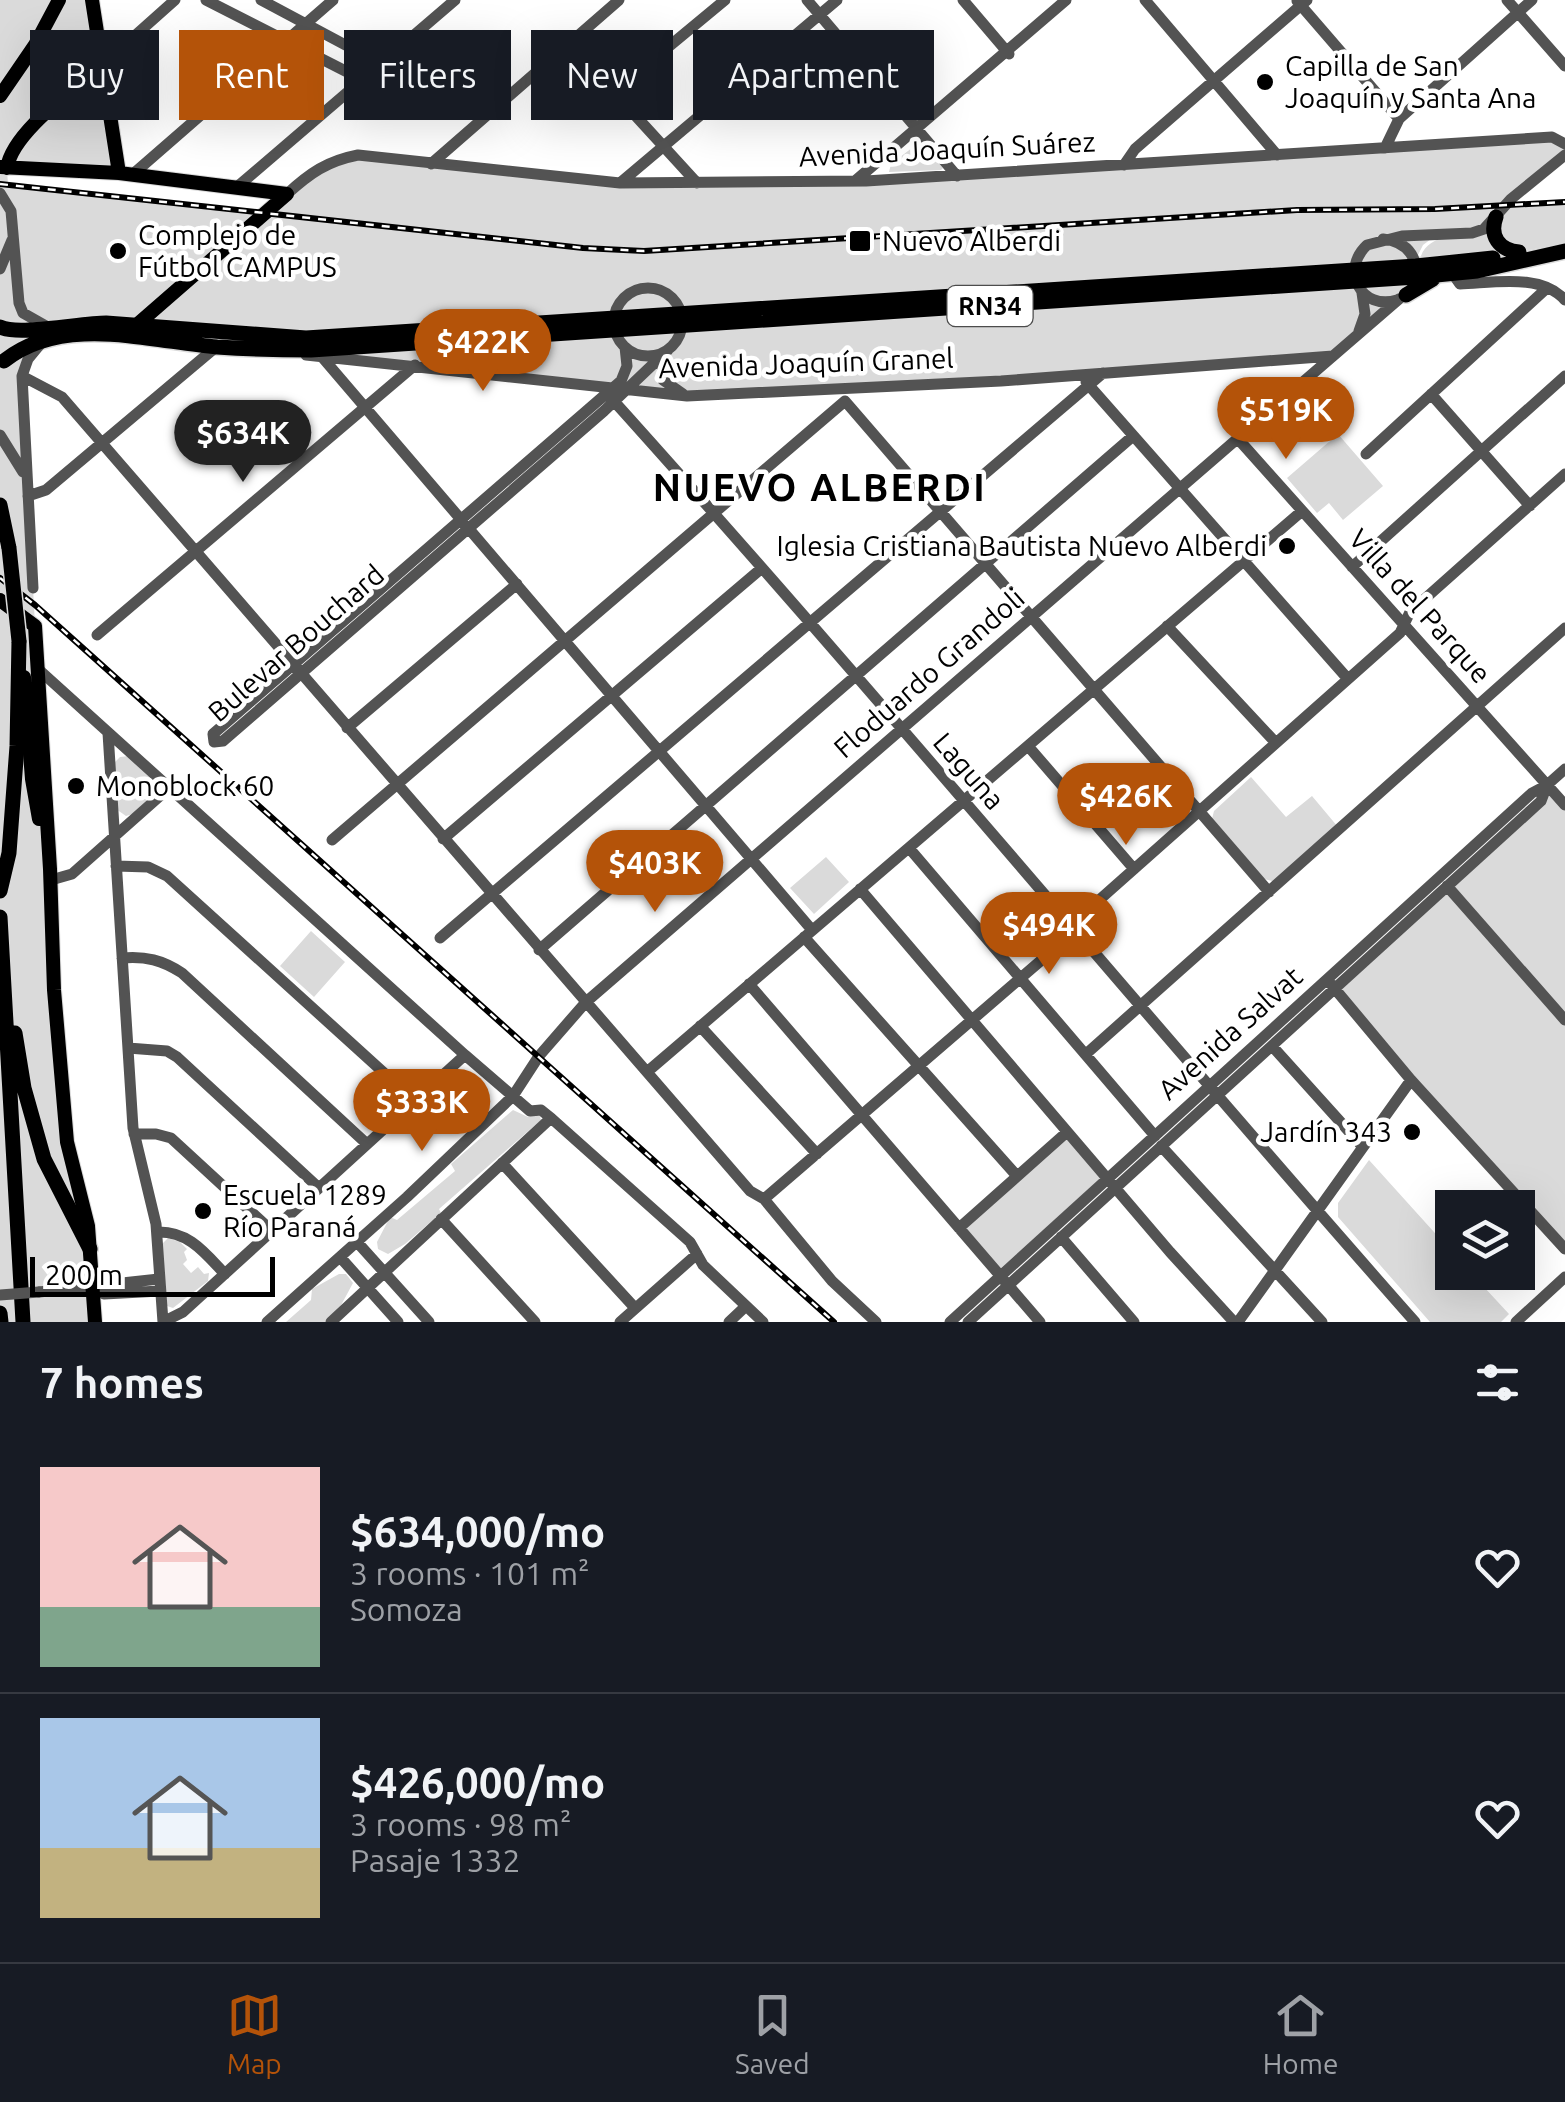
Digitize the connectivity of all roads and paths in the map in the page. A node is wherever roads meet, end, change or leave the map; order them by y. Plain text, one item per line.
1 (59, 0) edge
2 (92, 0) edge
3 (175, 0) edge
4 (206, 0) edge
5 (261, 0) edge
6 (334, 0) edge
7 (455, 0) edge
8 (619, 0) edge
9 (724, 0) edge
10 (808, 0) edge
11 (837, 0) edge
12 (963, 0) edge
13 (1066, 0) edge
14 (1076, 0) edge
15 (1144, 0) edge
16 (1507, 0) edge
17 (1532, 0) edge
18 (1301, 2) edge
19 (1518, 12) junction
20 (820, 15) junction
21 (306, 24) junction
22 (97, 30) edge
23 (142, 30) edge
24 (265, 30) edge
25 (299, 30) edge
26 (420, 30) edge
27 (585, 30) edge
28 (673, 43) edge
29 (344, 44) edge
30 (1008, 54) junction
31 (1565, 66) edge
32 (531, 77) edge
33 (1214, 81) junction
34 (344, 95) edge
35 (0, 96) edge
36 (40, 120) edge
37 (114, 120) edge
38 (191, 120) edge
39 (640, 120) edge
40 (1399, 120) junction
41 (919, 131) junction
42 (1565, 144) edge
43 (664, 146) junction
44 (1384, 148) junction
45 (1277, 155) junction
46 (1565, 155) edge
47 (430, 164) junction
48 (1124, 165) junction
49 (4, 167) edge
50 (126, 174) junction
51 (957, 176) junction
52 (860, 181) junction
53 (620, 183) junction
54 (697, 183) junction
55 (237, 186) junction
56 (0, 193) edge
57 (287, 194) junction
58 (1496, 217) junction
59 (1440, 235) junction
60 (13, 236) junction
61 (1383, 239) junction
62 (1565, 243) edge
63 (1519, 252) junction
64 (1565, 252) edge
65 (1416, 268) junction
66 (0, 269) edge
67 (1447, 275) junction
68 (1356, 281) junction
69 (1548, 288) junction
70 (1402, 297) junction
71 (1565, 300) edge
72 (682, 320) junction
73 (615, 324) junction
74 (0, 329) edge
75 (130, 331) junction
76 (46, 333) junction
77 (1357, 335) junction
78 (216, 347) junction
79 (625, 347) junction
80 (283, 350) junction
81 (665, 353) junction
82 (1333, 356) junction
83 (322, 358) junction
84 (2, 365) edge
85 (415, 365) junction
86 (22, 376) junction
87 (1565, 376) edge
88 (1085, 380) junction
89 (612, 393) junction
90 (1431, 394) junction
91 (846, 395) junction
92 (687, 396) junction
93 (367, 408) junction
94 (0, 434) edge
95 (1133, 436) junction
96 (1239, 440) junction
97 (102, 444) junction
98 (1481, 450) junction
99 (1366, 454) dead end
100 (1565, 474) edge
101 (28, 480) junction
102 (1180, 490) junction
103 (28, 496) junction
104 (0, 505) edge
105 (1530, 506) junction
106 (1302, 511) junction
107 (942, 512) junction
108 (714, 513) junction
109 (465, 523) junction
110 (32, 552) junction
111 (196, 552) junction
112 (4, 555) edge
113 (1242, 562) junction
114 (986, 563) junction
115 (1352, 567) junction
116 (762, 568) junction
117 (517, 584) junction
118 (33, 588) dead end
119 (0, 600) edge
120 (1033, 616) junction
121 (810, 624) junction
122 (1404, 624) junction
123 (1168, 626) junction
124 (1565, 628) edge
125 (96, 635) dead end
126 (566, 642) junction
127 (20, 648) junction
128 (37, 668) junction
129 (297, 670) junction
130 (855, 676) junction
131 (1348, 679) junction
132 (1095, 688) junction
133 (612, 696) junction
134 (1477, 706) junction
135 (347, 728) junction
136 (900, 730) junction
137 (108, 733) junction
138 (1276, 743) junction
139 (1028, 746) junction
140 (660, 752) junction
141 (1565, 769) edge
142 (1547, 785) junction
143 (397, 786) junction
144 (169, 788) junction
145 (962, 802) junction
146 (1565, 805) edge
147 (706, 806) junction
148 (1200, 810) junction
149 (114, 836) junction
150 (443, 839) junction
151 (332, 840) dead end
152 (909, 848) junction
153 (752, 859) junction
154 (116, 866) junction
155 (1134, 868) junction
156 (50, 874) junction
157 (1446, 886) junction
158 (860, 889) junction
159 (0, 891) edge
160 (1269, 892) junction
161 (491, 895) junction
162 (0, 917) edge
163 (1072, 930) junction
164 (808, 934) junction
165 (440, 938) dead end
166 (539, 950) junction
167 (122, 958) junction
168 (1022, 977) junction
169 (749, 984) junction
170 (1331, 984) junction
171 (5, 992) junction
172 (586, 1002) junction
173 (1140, 1008) junction
174 (974, 1019) junction
175 (1565, 1020) edge
176 (700, 1026) junction
177 (1272, 1046) junction
178 (128, 1048) junction
179 (1086, 1054) junction
180 (465, 1055) junction
181 (919, 1066) junction
182 (647, 1072) junction
183 (1411, 1080) junction
184 (1212, 1092) junction
185 (512, 1096) junction
186 (415, 1101) junction
187 (862, 1115) junction
188 (551, 1118) junction
189 (1067, 1132) junction
190 (134, 1134) junction
191 (1158, 1141) junction
192 (367, 1144) junction
193 (1364, 1147) junction
194 (817, 1154) junction
195 (502, 1163) junction
196 (1017, 1176) junction
197 (1113, 1182) junction
198 (319, 1188) junction
199 (764, 1199) junction
200 (1318, 1212) junction
201 (441, 1219) junction
202 (959, 1228) junction
203 (272, 1231) junction
204 (158, 1232) junction
205 (1062, 1237) junction
206 (357, 1242) junction
207 (1565, 1248) edge
208 (90, 1249) junction
209 (697, 1254) junction
210 (340, 1257) junction
211 (1276, 1271) junction
212 (384, 1272) junction
213 (224, 1274) junction
214 (1565, 1277) edge
215 (1004, 1281) junction
216 (160, 1285) junction
217 (94, 1288) junction
218 (368, 1288) junction
219 (0, 1295) edge
220 (746, 1306) junction
221 (635, 1308) junction
222 (0, 1314) edge
223 (1518, 1321) edge
224 (1, 1322) edge
225 (23, 1322) edge
226 (95, 1322) edge
227 (163, 1322) edge
228 (267, 1322) edge
229 (332, 1322) edge
230 (398, 1322) edge
231 (429, 1322) edge
232 (535, 1322) edge
233 (620, 1322) edge
234 (728, 1322) edge
235 (763, 1322) edge
236 (876, 1322) edge
237 (950, 1322) edge
238 (968, 1322) edge
239 (1040, 1322) edge
240 (1134, 1322) edge
241 (1236, 1322) edge
242 (1322, 1322) edge
243 (1415, 1322) edge

1 - 35 main road
2 - 22 main road
3 - 23 street
4 - 24 street
5 - 21 street
6 - 21 street
7 - 26 street
8 - 27 street
9 - 28 street
10 - 20 street
11 - 20 street
12 - 30 street
13 - 30 street
14 - 30 street
15 - 33 street
16 - 19 street
17 - 19 street
18 - 33 street
18 - 40 street
19 - 31 street
19 - 40 street
20 - 41 street
20 - 43 street
21 - 25 street
21 - 29 street
30 - 41 street
32 - 47 street
33 - 45 street
33 - 48 street
34 - 55 street
36 - 49 main road
37 - 50 main road
38 - 50 street
39 - 43 street
40 - 44 street
41 - 51 street
41 - 52 street
42 - 44 street, Avenida Joaquín Suárez
43 - 53 street
43 - 54 street
44 - 45 street, Avenida Joaquín Suárez
45 - 48 street, Avenida Joaquín Suárez
46 - 58 street
47 - 53 street, Avenida Joaquín Suárez
47 - 57 street, Avenida Joaquín Suárez
48 - 51 street, Avenida Joaquín Suárez
49 - 50 main road
50 - 55 main road
51 - 52 street, Avenida Joaquín Suárez
52 - 54 street, Avenida Joaquín Suárez
53 - 54 street, Avenida Joaquín Suárez
55 - 57 main road
56 - 60 street
57 - 75 main road
58 - 59 street
58 - 63 highway
59 - 61 street
59 - 65 street
60 - 66 street
60 - 76 street
61 - 65 street
61 - 68 street
62 - 63 highway, RN34
63 - 65 highway, RN34
64 - 67 highway, RN34
65 - 67 highway, RN34
65 - 68 highway, RN34
65 - 70 street
67 - 69 street
67 - 70 highway, RN34
68 - 70 street
68 - 72 highway, RN34
68 - 77 street
69 - 71 street
69 - 90 street
70 - 77 street, Floduardo Grandoli
72 - 73 highway, RN34
72 - 73 street
72 - 81 street, Bulevar Bouchard
73 - 75 highway, RN34
73 - 79 street
73 - 80 highway, RN34
74 - 76 highway, RN34
74 - 84 highway
75 - 76 highway, RN34
75 - 78 highway, RN34
76 - 84 highway, RN34
76 - 86 street
77 - 82 street, Floduardo Grandoli
78 - 80 highway, RN34
78 - 97 street
79 - 81 street
79 - 89 street
80 - 83 street, Avenida Joaquín Granel
81 - 89 street, Bulevar Bouchard
81 - 92 street
82 - 88 street, Avenida Joaquín Granel
82 - 96 street, Floduardo Grandoli
83 - 85 street, Avenida Joaquín Granel
83 - 93 street
85 - 89 street, Avenida Joaquín Granel
85 - 93 street
86 - 97 street
86 - 101 street
87 - 98 street
88 - 91 street, Avenida Joaquín Granel
88 - 95 street
88 - 107 street
89 - 92 street, Avenida Joaquín Granel
89 - 108 street, Laguna
89 - 109 street, Bulevar Bouchard
90 - 98 street
90 - 99 street
91 - 92 street, Avenida Joaquín Granel
91 - 107 street
91 - 108 street
93 - 109 street
93 - 111 street
94 - 101 street
95 - 102 street
95 - 114 street
96 - 102 street, Floduardo Grandoli
96 - 106 street, Villa del Parque
97 - 103 street
97 - 111 street
98 - 105 street
98 - 115 street
100 - 105 street
101 - 103 street
102 - 113 street
102 - 120 street, Floduardo Grandoli
103 - 110 street
104 - 112 highway
105 - 122 street
106 - 113 street
106 - 115 street, Villa del Parque
107 - 114 street
107 - 121 street
108 - 116 street, Laguna
108 - 126 street
109 - 117 street
109 - 129 street, Bulevar Bouchard
110 - 112 street
110 - 118 street
111 - 125 street
111 - 129 street
112 - 127 highway, bridge
113 - 123 street
113 - 131 street
114 - 120 street
114 - 130 street
115 - 122 street, Villa del Parque
116 - 121 street, Laguna
116 - 133 street
117 - 126 street
117 - 135 street
119 - 128 main road
120 - 132 street
120 - 136 street, Floduardo Grandoli
121 - 130 street, Laguna
121 - 140 street
122 - 131 street
122 - 134 street, Villa del Parque
123 - 132 street
123 - 138 street
124 - 134 street
126 - 133 street
126 - 143 street
127 - 156 main road
127 - 159 highway
128 - 137 street
128 - 156 main road
129 - 129 street, Bulevar Bouchard
129 - 135 street
130 - 136 street, Laguna
130 - 147 street
131 - 138 street
132 - 139 street
132 - 148 street
133 - 140 street
133 - 150 street
134 - 142 street, Villa del Parque
134 - 160 street
135 - 143 street
136 - 145 street, Laguna
136 - 153 street, Floduardo Grandoli
137 - 144 street
137 - 149 street
138 - 148 street
139 - 145 street
139 - 155 street
140 - 147 street
140 - 161 street
141 - 142 street, Avenida Salvat
142 - 146 street, Villa del Parque
142 - 157 street, Avenida Salvat
142 - 170 street, Avenida Salvat
143 - 150 street
143 - 151 street
144 - 149 street
144 - 180 street
145 - 152 street
145 - 163 street, Laguna
147 - 153 street
147 - 166 street
148 - 155 street
148 - 160 street
149 - 154 street
149 - 156 street
150 - 161 street
152 - 158 street
152 - 168 street
153 - 164 street
153 - 172 street, Floduardo Grandoli
154 - 167 street
154 - 186 street
155 - 163 street
156 - 208 main road
157 - 170 street, Avenida Salvat
157 - 175 street
158 - 164 street
158 - 174 street
160 - 173 street
161 - 165 street
161 - 166 street
162 - 171 highway
163 - 168 street
163 - 173 street, Laguna
164 - 169 street
164 - 181 street
166 - 172 street
167 - 178 street
167 - 192 street
168 - 174 street
168 - 179 street
169 - 176 street
169 - 187 street
170 - 177 street, Avenida Salvat
170 - 183 street
170 - 184 street, Avenida Salvat
171 - 208 highway
171 - 225 highway
172 - 182 street
172 - 185 street, Floduardo Grandoli
173 - 179 street
173 - 184 street, Laguna
174 - 181 street
174 - 189 street
176 - 182 street
176 - 194 street
177 - 184 street, Avenida Salvat
177 - 193 street
178 - 190 street
178 - 198 street
179 - 191 street
180 - 185 street
180 - 186 street
181 - 187 street
181 - 196 street
182 - 199 street
183 - 193 street
183 - 207 street
184 - 191 street, Avenida Salvat
184 - 200 street, Laguna
185 - 188 street
185 - 206 street, Floduardo Grandoli
186 - 192 street
187 - 194 street
187 - 202 street
188 - 195 street
188 - 209 street
189 - 196 street
189 - 197 street
190 - 203 street
190 - 204 street
191 - 197 street, Avenida Salvat
191 - 211 street
192 - 198 street
193 - 200 street
194 - 199 street
195 - 201 street
195 - 221 street
196 - 202 street
197 - 205 street, Avenida Salvat
197 - 215 street, Avenida Salvat
197 - 241 street
198 - 203 street
199 - 236 street
200 - 211 street
200 - 243 street, Laguna
201 - 212 street
201 - 232 street
202 - 215 street
203 - 213 street
204 - 213 street
204 - 216 street
205 - 215 street, Avenida Salvat
205 - 240 street
206 - 210 street, Floduardo Grandoli
206 - 212 street
208 - 217 main road
209 - 220 street
209 - 221 street
210 - 218 street
210 - 228 street, Floduardo Grandoli
211 - 241 street
211 - 242 street
212 - 218 street
212 - 231 street
213 - 227 street
214 - 223 street
215 - 237 street, Avenida Salvat
215 - 238 street, Avenida Salvat
215 - 239 street
216 - 217 street
216 - 227 street
217 - 219 street, bridge
217 - 226 main road
218 - 229 street
218 - 230 street
220 - 234 street
220 - 235 street
221 - 233 street
222 - 224 highway

